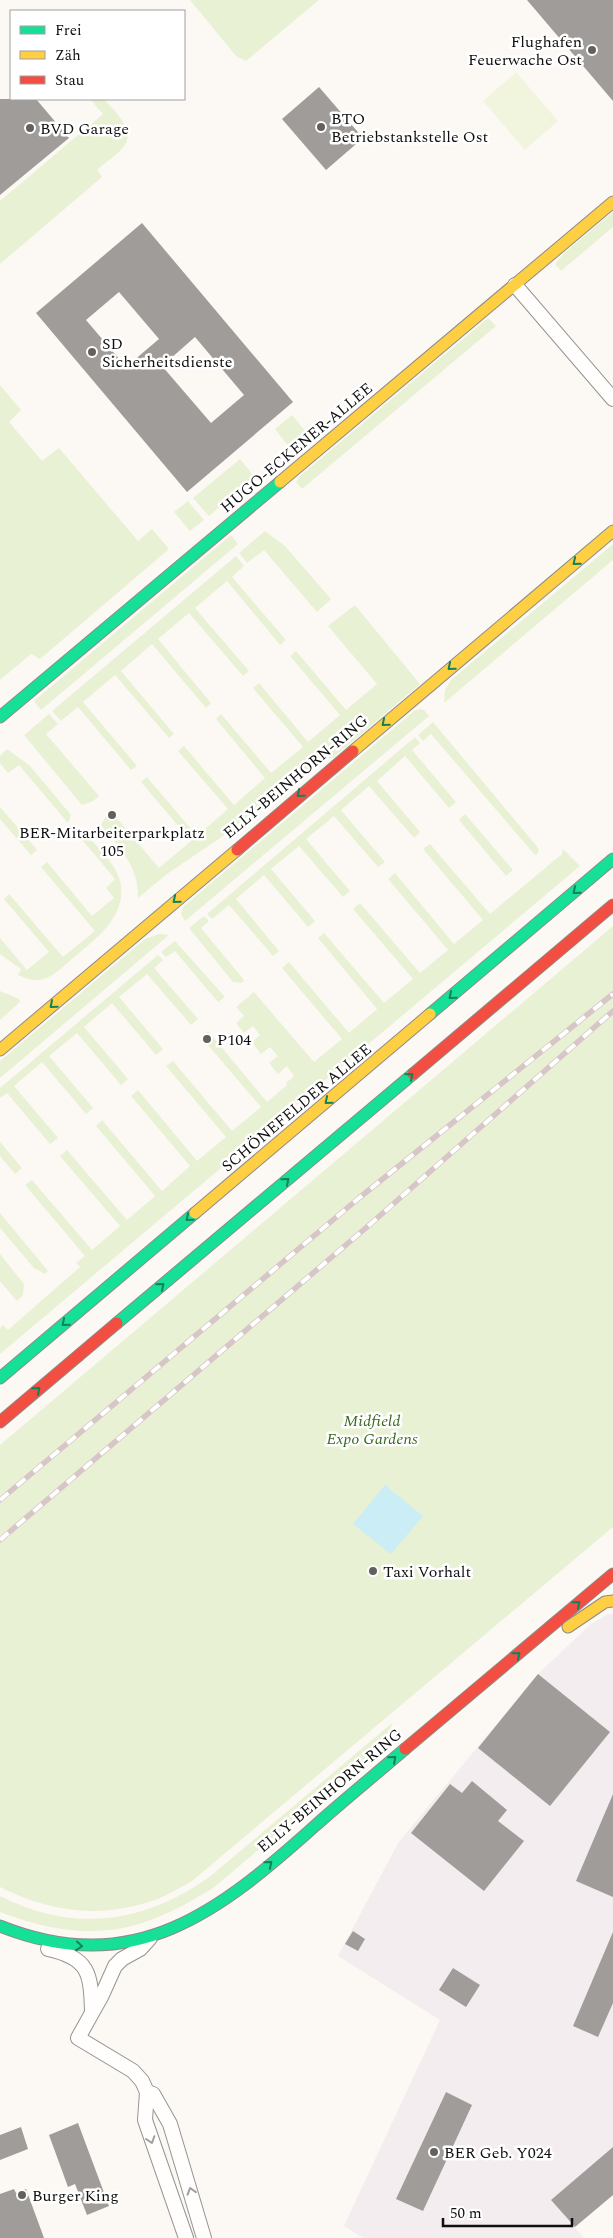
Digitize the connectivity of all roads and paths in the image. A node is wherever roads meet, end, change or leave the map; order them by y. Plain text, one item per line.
1 (613, 202) edge
2 (515, 285) junction
3 (613, 399) edge
4 (613, 531) edge
5 (0, 717) edge
6 (613, 859) edge
7 (613, 904) edge
8 (0, 1050) edge
9 (0, 1378) edge
10 (0, 1422) edge
11 (613, 1574) edge
12 (613, 1601) edge
13 (541, 1635) junction
14 (0, 1926) edge
15 (31, 1938) junction
16 (150, 1938) junction
17 (92, 2014) junction
18 (147, 2092) junction
19 (186, 2238) edge
20 (204, 2238) edge

1 - 2 main road, HUGO-ECKENER-ALLEE
2 - 3 street
2 - 5 main road, HUGO-ECKENER-ALLEE
4 -> 8 main road, ELLY-BEINHORN-RING
6 -> 9 main road, SCHÖNEFELDER ALLEE
10 -> 7 main road
13 -> 11 main road, ELLY-BEINHORN-RING
12 - 13 main road
16 -> 13 main road, ELLY-BEINHORN-RING
14 - 15 main road, ELLY-BEINHORN-RING
15 -> 16 main road, ELLY-BEINHORN-RING
15 - 17 street, ELLY-BEINHORN-RING
16 - 17 street
17 - 18 street
18 -> 19 street
20 -> 18 street

